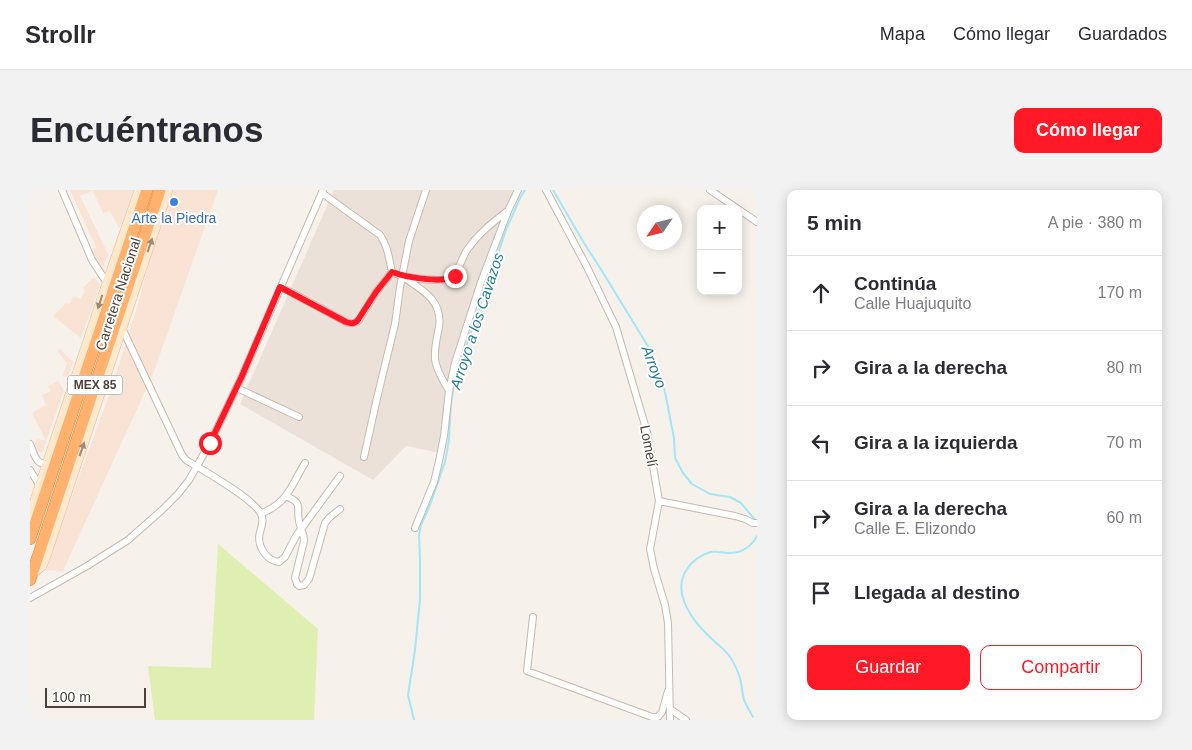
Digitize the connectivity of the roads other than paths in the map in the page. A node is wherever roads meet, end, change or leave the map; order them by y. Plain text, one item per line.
1 (62, 190) edge
2 (139, 190) edge
3 (147, 190) edge
4 (160, 190) edge
5 (168, 190) edge
6 (426, 190) edge
7 (518, 190) edge
8 (546, 190) edge
9 (710, 190) edge
10 (323, 192) edge
11 (732, 205) edge
12 (508, 211) junction
13 (742, 212) edge
14 (757, 222) edge
15 (392, 272) junction
16 (402, 276) junction
17 (106, 283) junction
18 (280, 287) junction
19 (122, 328) junction
20 (237, 388) junction
21 (449, 391) junction
22 (300, 417) dead end
23 (30, 444) edge
24 (364, 457) dead end
25 (48, 463) junction
26 (304, 463) dead end
27 (197, 467) junction
28 (30, 470) edge
29 (340, 476) dead end
30 (40, 486) junction
31 (286, 496) junction
32 (659, 501) junction
33 (340, 509) dead end
34 (261, 514) junction
35 (30, 518) edge
36 (756, 523) edge
37 (415, 528) dead end
38 (302, 529) junction
39 (30, 539) edge
40 (31, 577) edge
41 (30, 598) edge
42 (533, 617) dead end
43 (669, 688) junction
44 (670, 709) junction
45 (670, 720) edge
46 (686, 720) edge

1 - 17 street
2 - 17 main road, Carretera Nacional / MEX 85
3 - 39 highway, Carretera Nacional / MEX 85
4 - 40 highway, Carretera Nacional / MEX 85
19 -> 5 main road, Carretera Nacional / MEX 85
6 - 16 street
7 - 12 street
8 - 32 street, Lomelí
9 - 11 street
10 - 15 street
10 - 18 street
12 - 16 street
12 - 21 street
13 - 14 street
15 - 16 street
15 - 18 street
16 - 21 street
16 - 24 street
17 -> 25 main road, Carretera Nacional / MEX 85
18 - 20 street
19 - 27 street
40 -> 19 main road, Carretera Nacional / MEX 85
20 - 22 street
20 - 27 street
21 - 37 street
23 - 25 street
25 - 30 main road, Carretera Nacional / MEX 85
26 - 31 street
27 - 34 street
27 - 41 street
28 - 30 street
29 - 38 street
30 - 35 main road, Carretera Nacional / MEX 85
31 - 34 street
31 - 38 street
32 - 36 street
32 - 43 street, Lomelí
33 - 38 street
34 - 38 street
42 - 43 street
43 - 44 street, Lomelí
44 - 45 street, Lomelí
44 - 46 street

